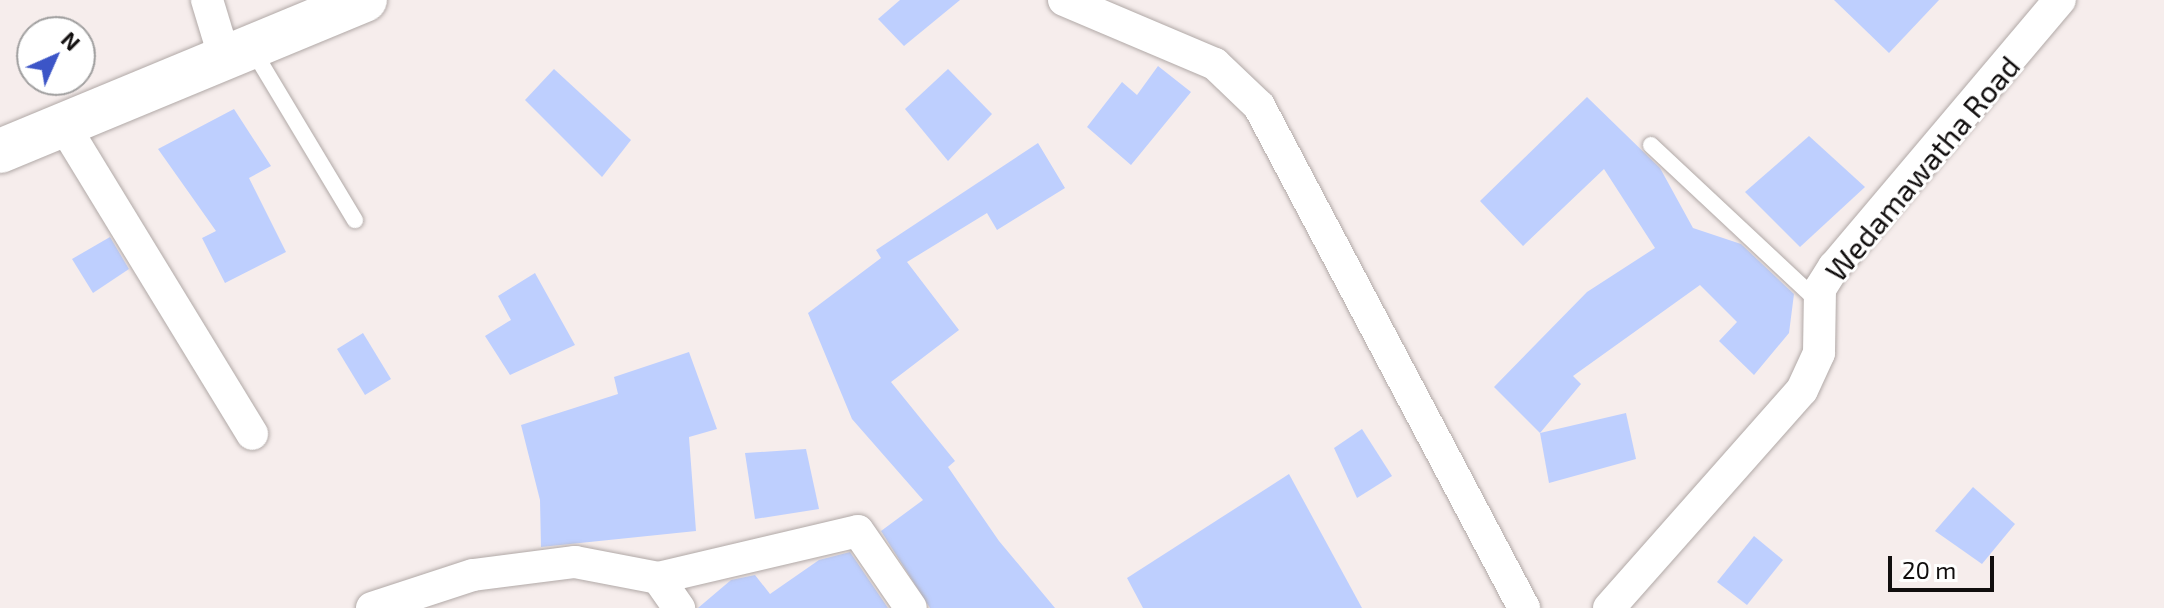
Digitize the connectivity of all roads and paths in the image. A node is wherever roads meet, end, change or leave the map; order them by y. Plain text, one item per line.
1 (207, 0) edge
2 (365, 0) edge
3 (1064, 0) edge
4 (2060, 0) edge
5 (237, 51) junction
6 (63, 124) junction
7 (1651, 145) dead end
8 (0, 151) edge
9 (355, 220) dead end
10 (1820, 303) junction
11 (252, 434) dead end
12 (658, 578) junction
13 (372, 608) edge
14 (679, 608) edge
15 (911, 608) edge
16 (1524, 608) edge
17 (1609, 608) edge

1 - 5 street
2 - 5 street
3 - 16 street
4 - 10 street, Wedamawatha Road
5 - 6 street
5 - 9 lane
6 - 8 street
6 - 11 street
7 - 10 lane
10 - 17 street, Wedamawatha Road
12 - 13 street
12 - 14 street
12 - 15 street

